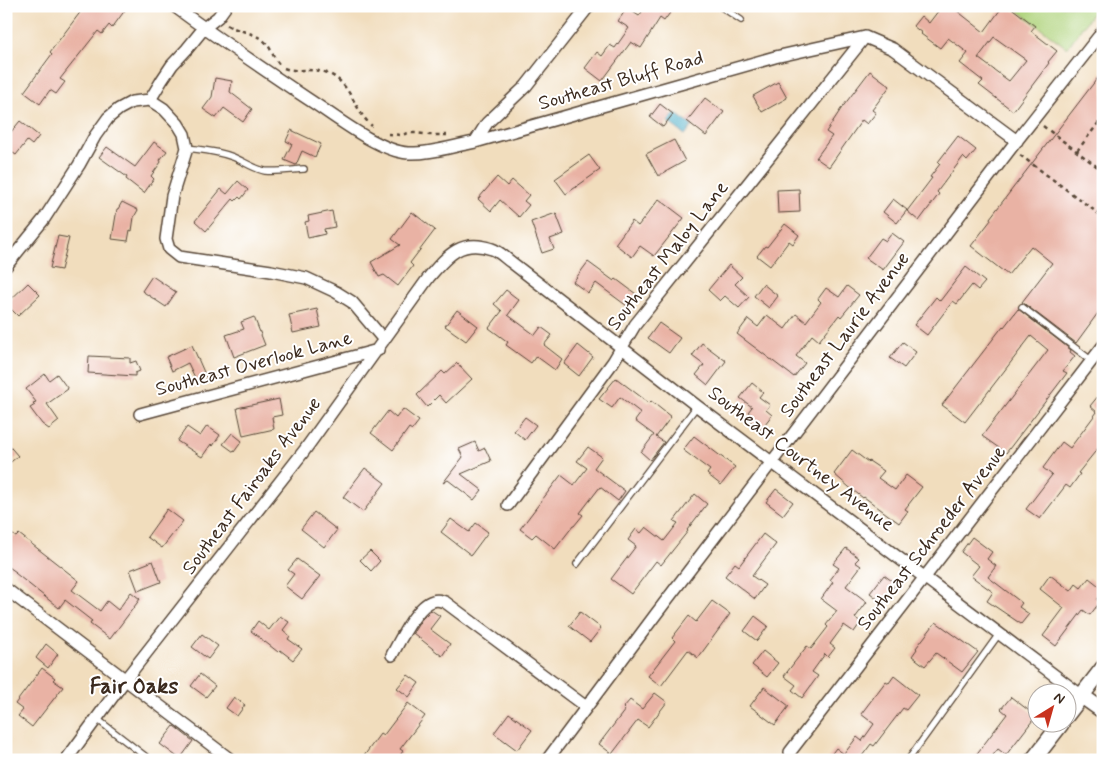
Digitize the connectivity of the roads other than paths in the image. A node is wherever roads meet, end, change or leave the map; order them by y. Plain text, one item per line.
1 (174, 6) edge
2 (226, 6) edge
3 (589, 6) edge
4 (720, 6) edge
5 (742, 20) dead end
6 (204, 28) junction
7 (1103, 31) edge
8 (865, 36) junction
9 (150, 100) junction
10 (475, 142) junction
11 (1014, 145) junction
12 (187, 148) junction
13 (304, 168) dead end
14 (473, 245) joint
15 (6, 266) edge
16 (1022, 307) dead end
17 (381, 345) junction
18 (621, 346) junction
19 (1103, 346) edge
20 (1092, 361) junction
21 (697, 406) junction
22 (140, 414) dead end
23 (772, 463) junction
24 (508, 504) dead end
25 (577, 564) dead end
26 (924, 578) junction
27 (6, 590) edge
28 (1000, 634) junction
29 (392, 655) dead end
30 (1103, 668) edge
31 (125, 680) junction
32 (1082, 696) junction
33 (1076, 704) edge
34 (586, 707) junction
35 (1103, 711) edge
36 (97, 719) junction
37 (1054, 734) edge
38 (790, 752) dead end
39 (66, 760) edge
40 (150, 760) edge
41 (231, 760) edge
42 (547, 760) edge
43 (908, 760) edge
44 (1034, 760) edge

1 - 6 street
2 - 6 street
3 - 10 street
4 - 5 lane
6 - 9 street
6 - 10 street, Southeast Bluff Road
7 - 11 street, Southeast Laurie Avenue
8 - 10 street, Southeast Bluff Road
8 - 11 street
8 - 18 street, Southeast Maloy Lane
9 - 12 street
9 - 15 street
11 - 23 street, Southeast Laurie Avenue
12 - 13 lane
12 - 17 street
14 - 17 street, Southeast Fairoaks Avenue
14 - 18 street, Southeast Courtney Avenue
16 - 20 lane
17 - 22 street, Southeast Overlook Lane
17 - 31 street, Southeast Fairoaks Avenue
18 - 21 street, Southeast Courtney Avenue
18 - 24 street, Southeast Maloy Lane
19 - 20 street, Southeast Schroeder Avenue
20 - 26 street, Southeast Schroeder Avenue
21 - 23 street, Southeast Courtney Avenue
21 - 25 lane
23 - 26 street, Southeast Courtney Avenue
23 - 34 street, Southeast Laurie Avenue
26 - 28 street, Southeast Courtney Avenue
26 - 38 street, Southeast Schroeder Avenue
27 - 31 street
28 - 32 street, Southeast Courtney Avenue
28 - 43 lane
29 - 34 street
30 - 32 street
31 - 36 street, Southeast Fairoaks Avenue
31 - 41 street
32 - 33 street
32 - 35 street, Southeast Courtney Avenue
34 - 42 street, Southeast Laurie Avenue
36 - 39 street, Southeast Fairoaks Avenue
36 - 40 lane
37 - 44 street

